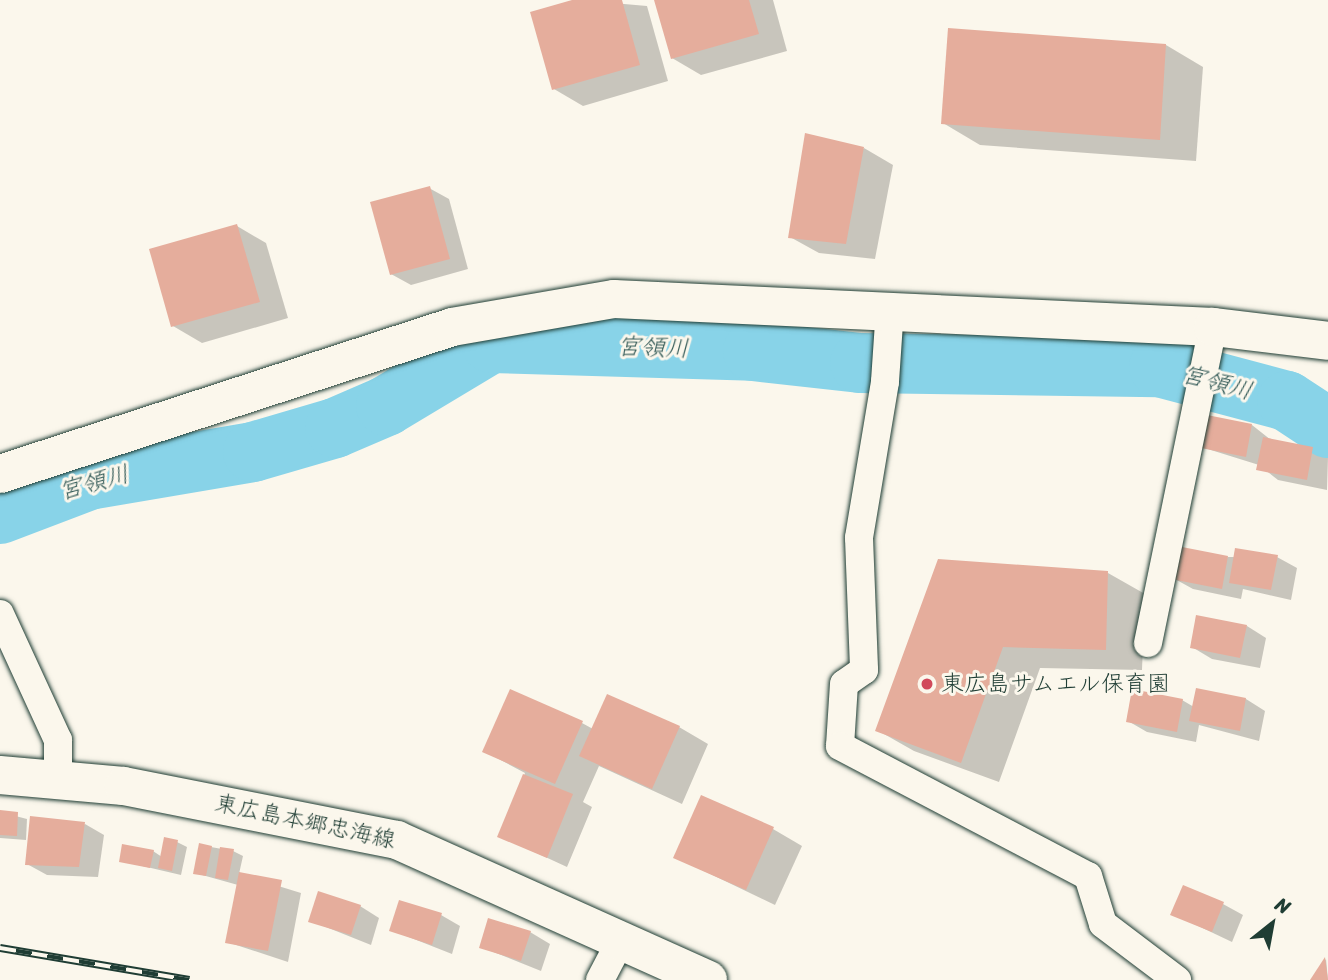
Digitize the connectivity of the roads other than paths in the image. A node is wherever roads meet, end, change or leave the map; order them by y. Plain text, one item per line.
1 (889, 323) junction
2 (1328, 341) edge
3 (1209, 342) junction
4 (0, 474) edge
5 (0, 614) edge
6 (1148, 643) dead end
7 (0, 775) edge
8 (58, 779) junction
9 (622, 937) junction
10 (600, 980) edge
11 (708, 980) edge
12 (1177, 980) edge

1 - 3 street
1 - 4 street
1 - 12 street
2 - 3 street
3 - 6 street
5 - 8 street
7 - 8 street, 東広島本郷忠海線
8 - 9 street, 東広島本郷忠海線
9 - 10 street
9 - 11 street, 東広島本郷忠海線

